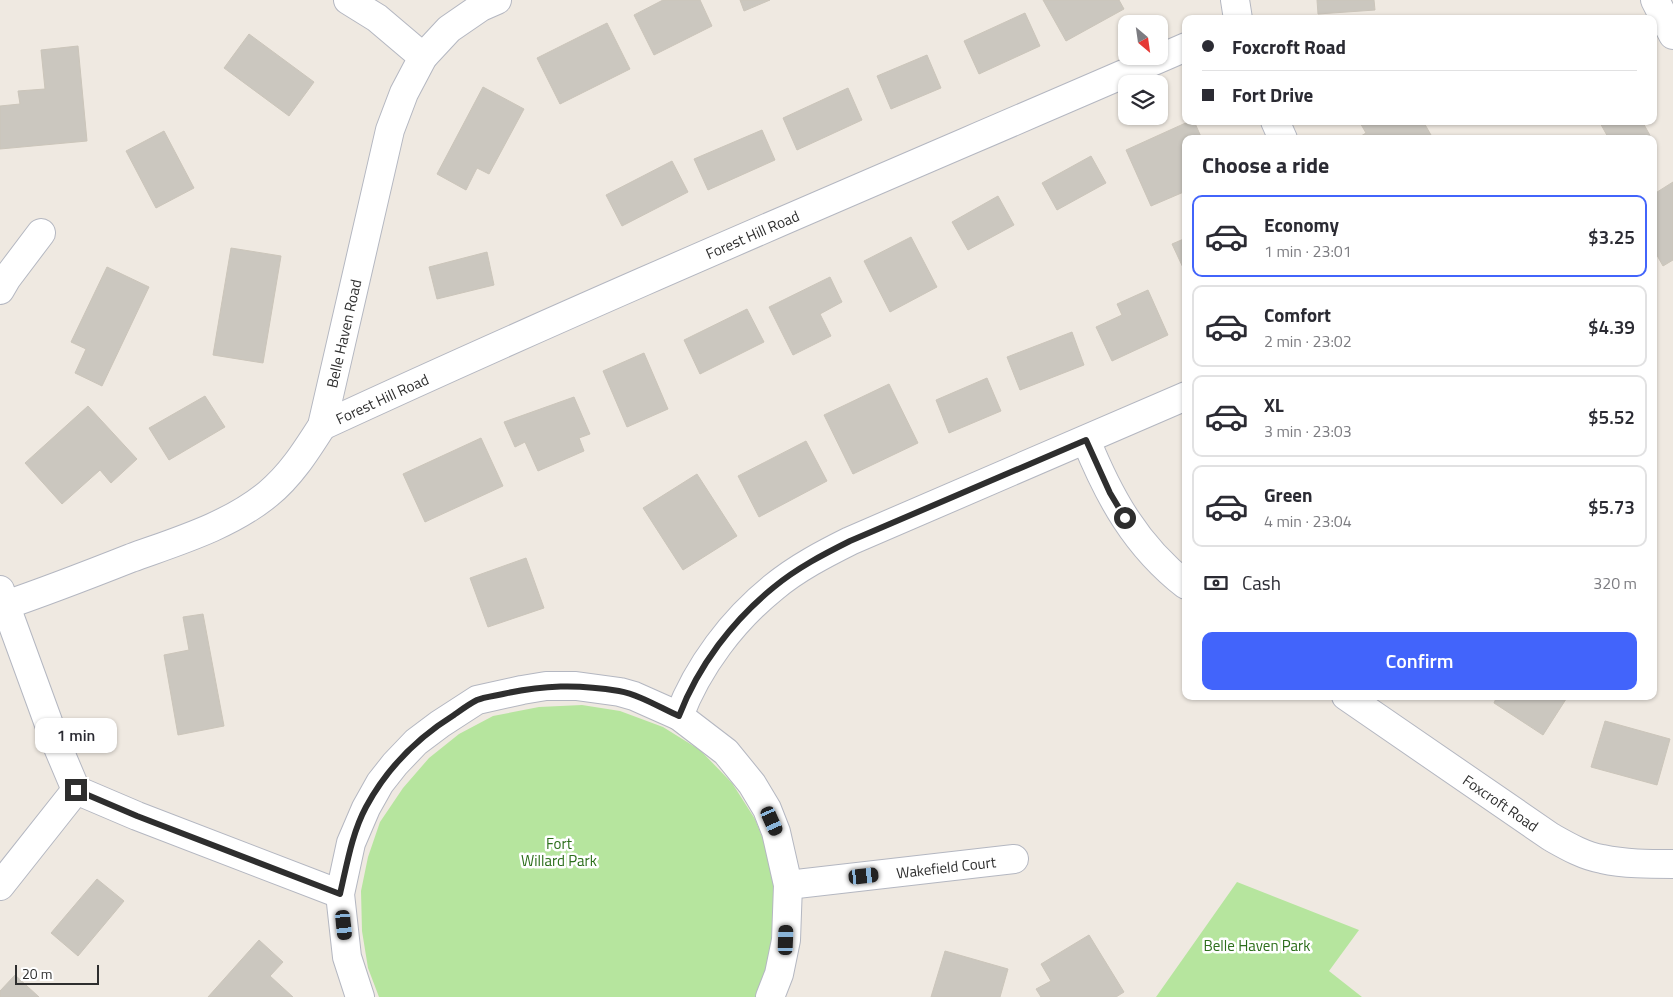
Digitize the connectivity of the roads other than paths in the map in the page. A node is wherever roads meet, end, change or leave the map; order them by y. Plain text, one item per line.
1 (348, 0) edge
2 (497, 0) edge
3 (1236, 0) edge
4 (1655, 0) edge
5 (1238, 15) edge
6 (1673, 35) edge
7 (1182, 49) edge
8 (423, 57) junction
9 (41, 233) dead end
10 (0, 290) edge
11 (1182, 398) edge
12 (322, 426) junction
13 (1086, 440) junction
14 (1182, 582) edge
15 (2, 601) edge
16 (1352, 700) edge
17 (679, 716) junction
18 (76, 790) junction
19 (1014, 859) dead end
20 (1673, 864) edge
21 (788, 885) junction
22 (0, 886) edge
23 (340, 894) junction
24 (360, 997) edge
25 (770, 997) edge

1 - 8 street
2 - 8 street, Belle Haven Road
3 - 5 street
4 - 6 street
7 - 12 street, Forest Hill Road
8 - 12 street, Belle Haven Road
9 - 10 street
11 - 13 street
12 - 15 street, Belle Haven Road
13 - 14 street
13 - 17 street
15 - 18 street
16 - 20 street, Foxcroft Road
17 - 21 street
17 - 23 street
18 - 22 street
18 - 23 street
19 - 21 street, Wakefield Court
21 - 25 street
23 - 24 street

